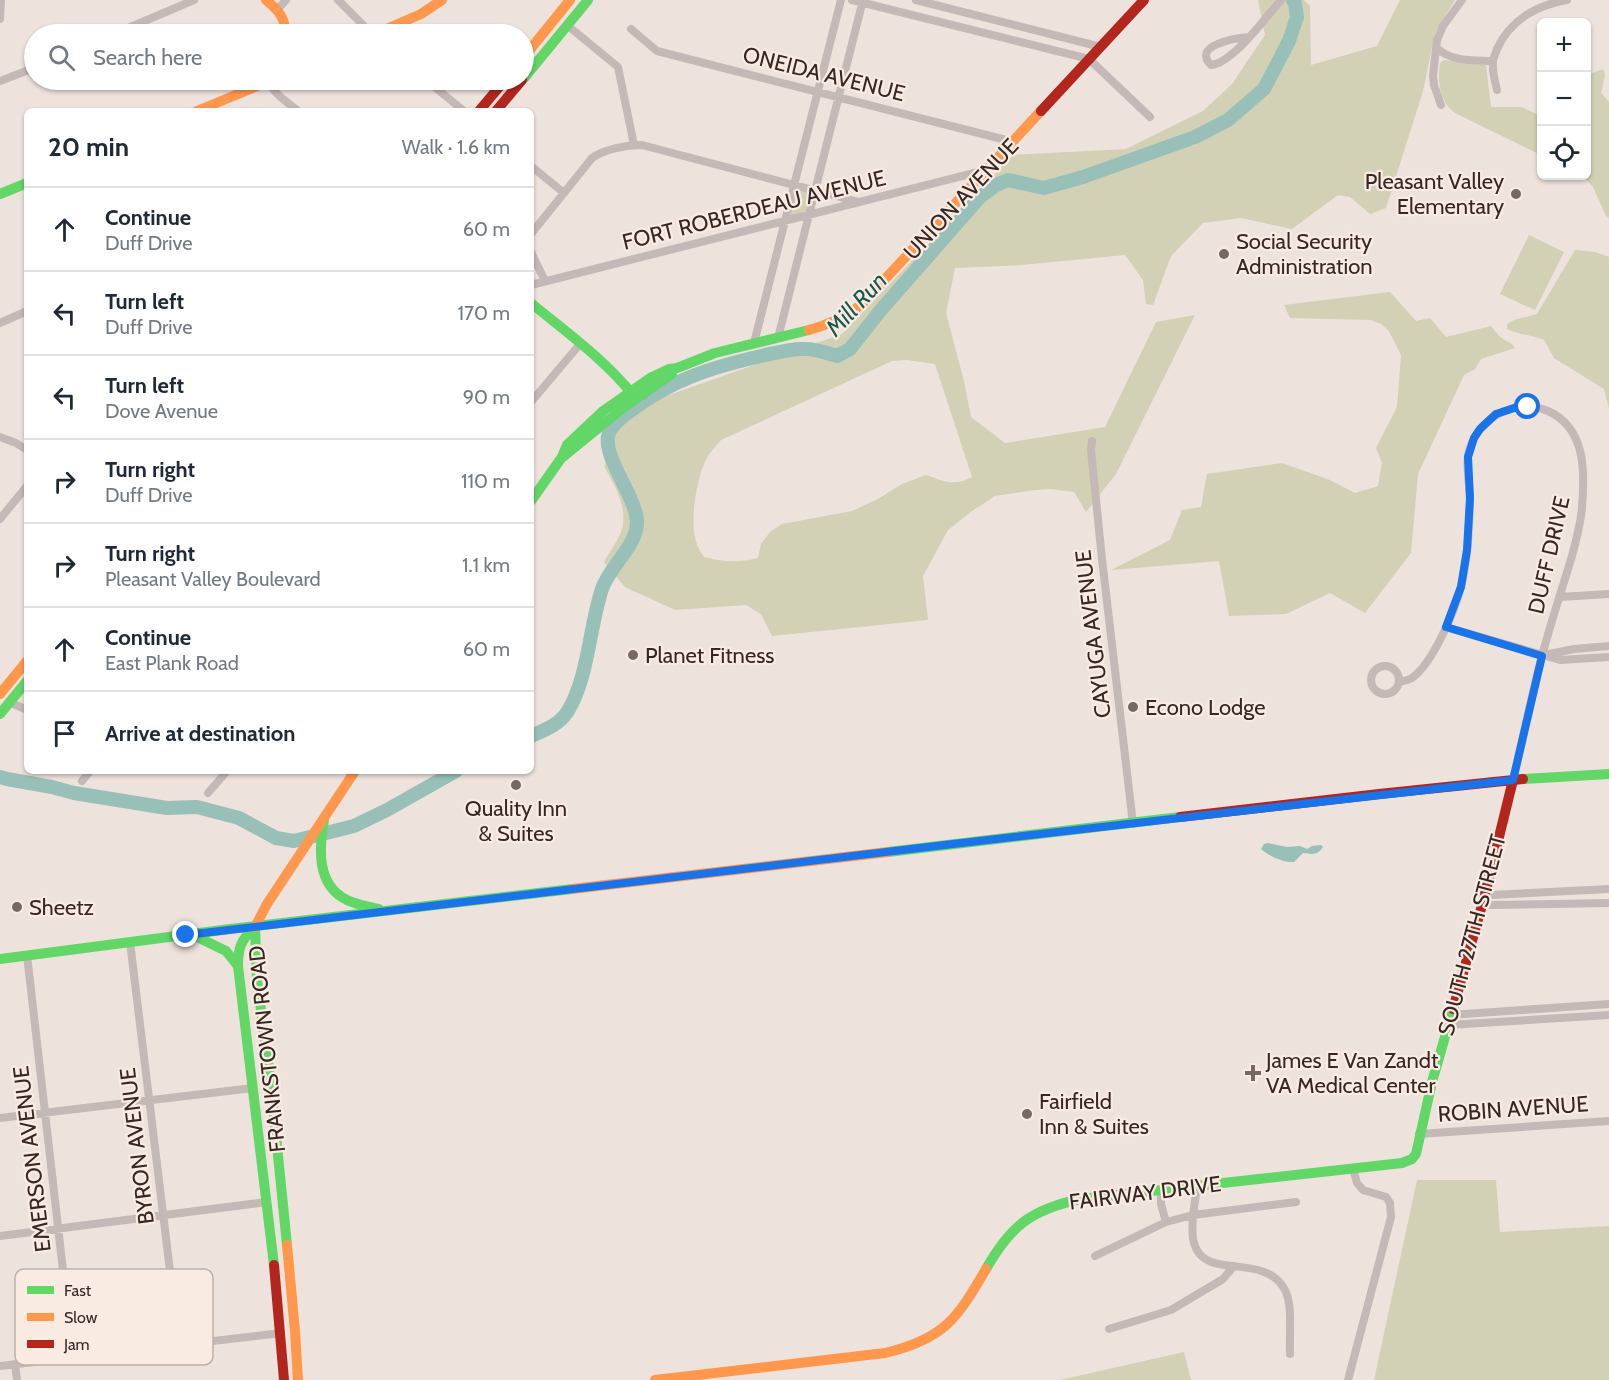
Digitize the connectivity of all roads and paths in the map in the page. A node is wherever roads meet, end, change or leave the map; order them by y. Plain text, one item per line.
1 (2, 0) edge
2 (195, 0) edge
3 (266, 0) edge
4 (286, 0) edge
5 (338, 0) edge
6 (442, 0) edge
7 (570, 0) edge
8 (588, 0) edge
9 (841, 0) edge
10 (852, 0) edge
11 (916, 0) edge
12 (1144, 0) edge
13 (1280, 0) edge
14 (1462, 0) edge
15 (1567, 0) edge
16 (863, 1) edge
17 (277, 10) junction
18 (0, 19) edge
19 (138, 24) edge
20 (285, 24) edge
21 (363, 24) edge
22 (397, 24) edge
23 (567, 26) junction
24 (631, 29) dead end
25 (1249, 37) junction
26 (534, 45) edge
27 (1101, 47) junction
28 (1437, 48) junction
29 (1089, 60) junction
30 (1492, 61) junction
31 (534, 66) edge
32 (24, 72) edge
33 (0, 81) edge
34 (246, 90) edge
35 (273, 90) edge
36 (438, 90) edge
37 (497, 90) edge
38 (514, 90) edge
39 (1497, 90) dead end
40 (818, 91) junction
41 (838, 96) junction
42 (1441, 105) dead end
43 (204, 108) edge
44 (294, 108) edge
45 (460, 108) edge
46 (482, 108) edge
47 (499, 108) edge
48 (1150, 117) dead end
49 (1014, 142) junction
50 (634, 145) junction
51 (534, 168) edge
52 (986, 170) junction
53 (24, 184) edge
54 (794, 184) junction
55 (815, 190) junction
56 (564, 193) junction
57 (0, 194) edge
58 (861, 202) junction
59 (808, 215) junction
60 (785, 221) junction
61 (534, 230) edge
62 (534, 258) edge
63 (545, 281) junction
64 (534, 284) edge
65 (534, 306) edge
66 (24, 312) edge
67 (0, 323) edge
68 (778, 338) junction
69 (754, 343) junction
70 (580, 344) junction
71 (632, 395) junction
72 (534, 398) edge
73 (0, 437) edge
74 (1092, 441) dead end
75 (24, 448) edge
76 (24, 490) edge
77 (534, 496) edge
78 (0, 519) edge
79 (1609, 594) edge
80 (1560, 597) junction
81 (1446, 627) junction
82 (1609, 646) edge
83 (1542, 656) junction
84 (1609, 657) edge
85 (24, 665) edge
86 (1399, 682) dead end
87 (24, 684) edge
88 (0, 694) edge
89 (9, 702) junction
90 (24, 709) edge
91 (0, 714) edge
92 (88, 774) edge
93 (224, 774) edge
94 (353, 774) edge
95 (1609, 774) edge
96 (1513, 780) junction
97 (82, 781) dead end
98 (208, 793) dead end
99 (322, 824) junction
100 (1133, 824) junction
101 (1609, 889) edge
102 (1484, 898) junction
103 (1609, 903) edge
104 (386, 911) junction
105 (255, 927) junction
106 (191, 934) junction
107 (130, 942) junction
108 (27, 955) junction
109 (0, 959) edge
110 (238, 966) junction
111 (1609, 1004) edge
112 (1609, 1015) edge
113 (1449, 1020) junction
114 (271, 1086) junction
115 (253, 1088) junction
116 (149, 1101) junction
117 (45, 1113) junction
118 (0, 1118) edge
119 (1609, 1120) edge
120 (1419, 1134) junction
121 (1412, 1159) joint
122 (1353, 1169) junction
123 (1197, 1187) junction
124 (1161, 1191) junction
125 (281, 1200) junction
126 (267, 1202) junction
127 (1296, 1202) dead end
128 (163, 1215) junction
129 (1193, 1215) junction
130 (1166, 1222) junction
131 (58, 1229) junction
132 (0, 1236) edge
133 (1095, 1256) dead end
134 (1234, 1266) junction
135 (63, 1269) edge
136 (170, 1269) edge
137 (1109, 1329) dead end
138 (281, 1333) junction
139 (213, 1341) edge
140 (1290, 1354) dead end
141 (15, 1365) joint
142 (0, 1366) edge
143 (17, 1380) edge
144 (284, 1380) edge
145 (298, 1380) edge
146 (655, 1380) edge
147 (1348, 1380) edge

1 - 18 street
2 - 19 street
3 - 17 main road
4 - 17 street
5 - 21 street
6 - 22 main road
7 - 26 main road
8 - 23 main road
9 - 40 street
10 - 16 street
11 - 27 street
12 - 27 main road, UNION AVENUE
13 - 25 street
14 - 28 street
15 - 30 street
16 - 29 street
16 - 41 street
17 - 20 main road
23 - 31 main road
23 - 50 street
24 - 40 street, ONEIDA AVENUE
25 - 25 street
27 - 29 main road, UNION AVENUE
28 - 30 street
28 - 42 street
29 - 48 street
29 - 49 main road, UNION AVENUE
30 - 39 street
32 - 33 street
34 - 43 main road
35 - 44 street
36 - 45 street
37 - 46 main road
38 - 47 main road
40 - 41 street, ONEIDA AVENUE
40 - 54 street
41 - 49 street, ONEIDA AVENUE
41 - 55 street
49 - 52 main road, UNION AVENUE
50 - 54 street
50 - 56 street
51 - 56 street
52 - 58 street, FORT ROBERDEAU AVENUE
52 - 68 main road, UNION AVENUE
53 - 57 main road
54 - 55 street
54 - 60 street
55 - 58 street
55 - 59 street
56 - 61 street
58 - 59 street, FORT ROBERDEAU AVENUE
59 - 60 street, FORT ROBERDEAU AVENUE
59 - 68 street
60 - 63 street, FORT ROBERDEAU AVENUE
60 - 69 street
62 - 63 street
63 - 64 street, FORT ROBERDEAU AVENUE
65 - 70 main road
66 - 67 street
68 - 69 main road, UNION AVENUE
69 - 71 main road, UNION AVENUE
70 - 71 main road
70 - 72 street
71 - 77 main road, UNION AVENUE
73 - 75 street
74 - 100 street, CAYUGA AVENUE
76 - 78 street
79 - 80 street
80 - 81 street, DUFF DRIVE
80 - 83 street, DUFF DRIVE
81 - 83 street
81 - 86 street, DUFF DRIVE
82 - 83 street
83 - 84 street
83 - 96 street, DUFF DRIVE
85 - 88 main road
87 - 89 main road
89 - 90 street
89 - 91 main road
92 - 97 street
93 - 98 street
94 - 99 main road
95 - 96 main road
96 - 100 main road
96 - 102 main road, SOUTH 27TH STREET
99 - 104 main road
99 - 105 main road
100 - 104 main road
101 - 102 street
102 - 103 street
102 - 113 main road, SOUTH 27TH STREET
104 - 105 main road
105 - 106 main road
105 - 110 main road, FRANKSTOWN ROAD
105 - 114 main road, FRANKSTOWN ROAD
106 - 107 main road
106 - 110 main road
107 - 108 main road
107 - 116 street, BYRON AVENUE
108 - 109 main road
108 - 117 street, EMERSON AVENUE
110 - 115 main road, FRANKSTOWN ROAD
111 - 113 street
112 - 113 street
113 - 120 main road, SOUTH 27TH STREET
114 - 115 main road
114 - 125 main road, FRANKSTOWN ROAD
115 - 116 street
115 - 126 main road, FRANKSTOWN ROAD
116 - 117 street
116 - 128 street, BYRON AVENUE
117 - 118 street
117 - 131 street, EMERSON AVENUE
119 - 120 street, ROBIN AVENUE
120 - 121 main road, SOUTH 27TH STREET
121 - 122 main road, FAIRWAY DRIVE
122 - 123 main road, FAIRWAY DRIVE
122 - 147 street
123 - 124 main road, FAIRWAY DRIVE
123 - 129 street
124 - 130 street
124 - 146 main road, FAIRWAY DRIVE
125 - 126 main road
125 - 145 main road, FRANKSTOWN ROAD
126 - 128 street
126 - 138 main road, FRANKSTOWN ROAD
127 - 129 street
128 - 131 street
128 - 136 street, BYRON AVENUE
129 - 130 street
129 - 134 street
130 - 133 street
131 - 132 street
131 - 135 street, EMERSON AVENUE
134 - 137 street
134 - 140 street
138 - 139 street
138 - 144 main road, FRANKSTOWN ROAD
141 - 142 street
141 - 143 street

